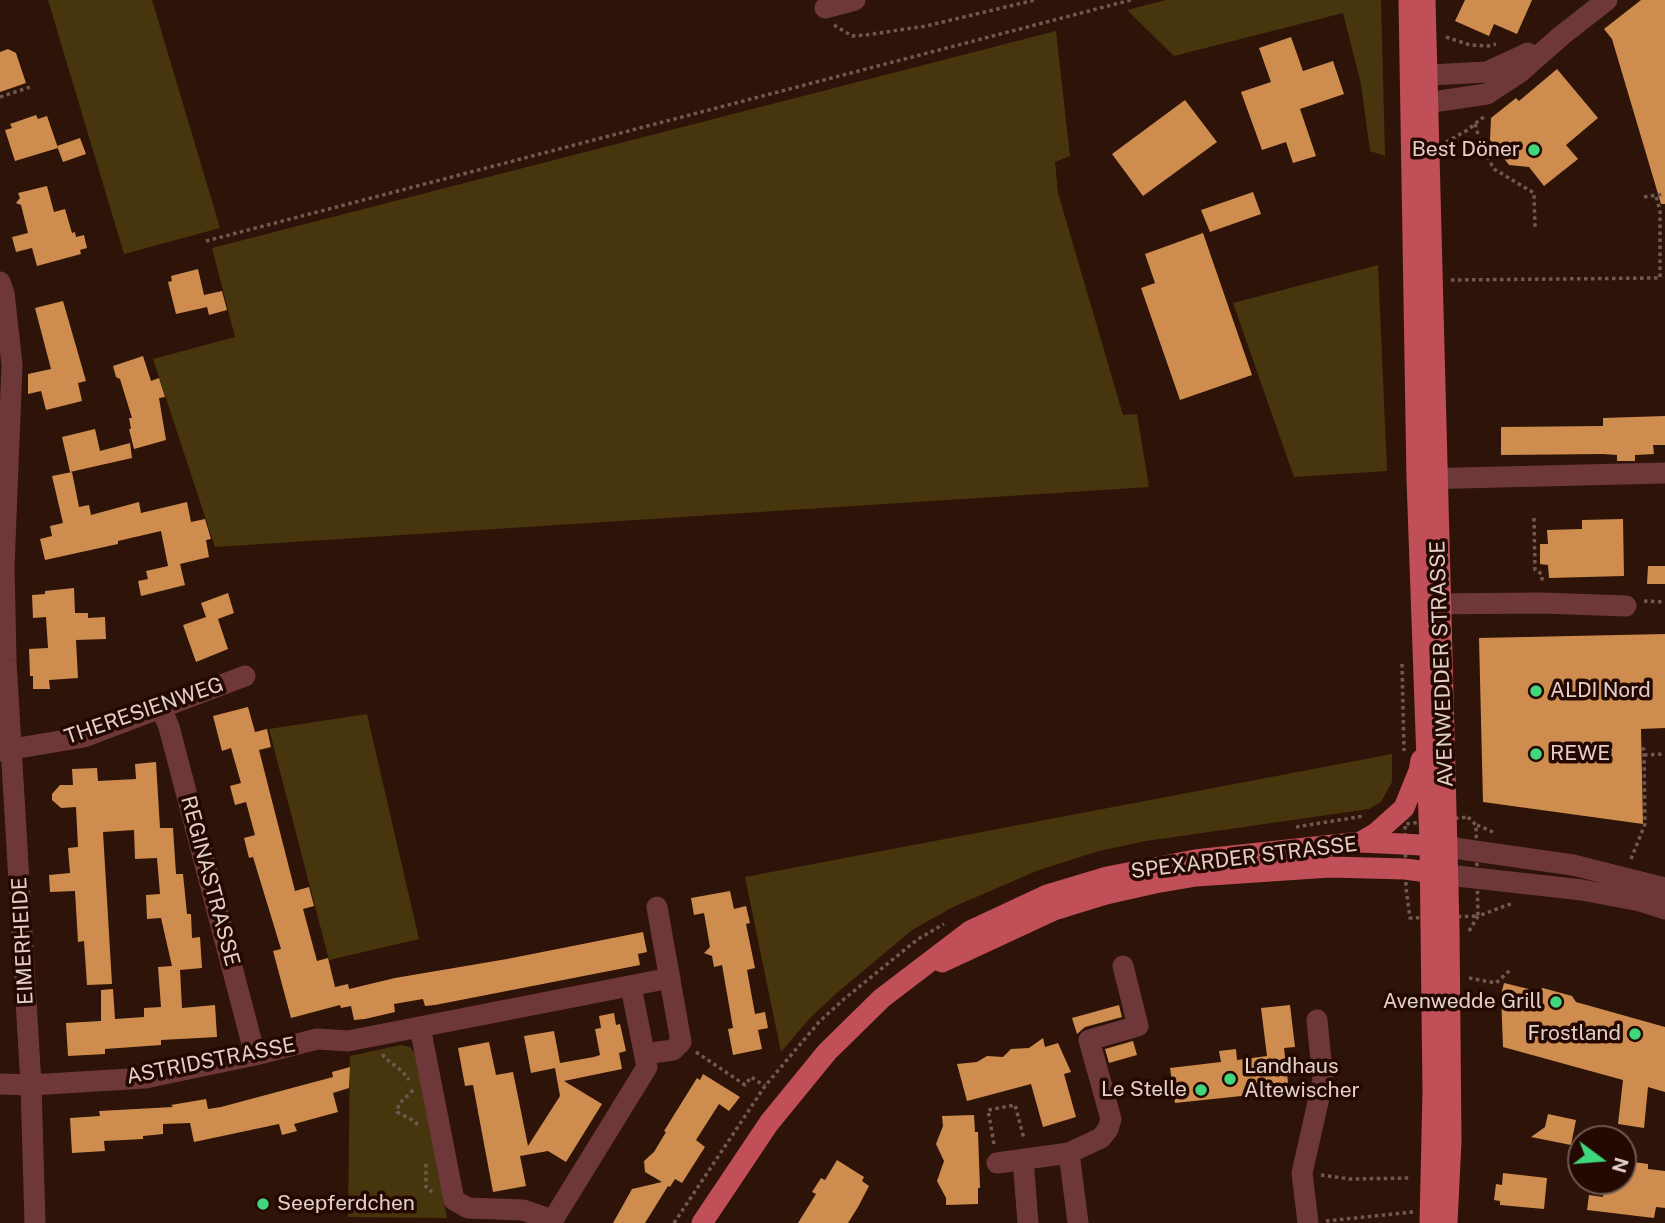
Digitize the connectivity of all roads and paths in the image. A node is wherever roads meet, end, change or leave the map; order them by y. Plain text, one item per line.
1 (855, 0) edge
2 (1035, 0) edge
3 (1130, 0) edge
4 (1409, 0) edge
5 (1425, 0) edge
6 (1607, 0) edge
7 (825, 8) joint
8 (1561, 36) junction
9 (1447, 37) dead end
10 (1498, 44) dead end
11 (1419, 76) junction
12 (30, 87) dead end
13 (0, 96) edge
14 (1419, 105) junction
15 (1475, 124) dead end
16 (1664, 194) edge
17 (1656, 196) junction
18 (1644, 197) dead end
19 (1535, 227) dead end
20 (206, 241) dead end
21 (1451, 280) dead end
22 (0, 282) edge
23 (1665, 473) edge
24 (1427, 479) junction
25 (1534, 518) dead end
26 (1542, 603) junction
27 (1430, 604) junction
28 (1626, 607) dead end
29 (245, 676) dead end
30 (160, 708) junction
31 (1426, 728) junction
32 (1641, 749) dead end
33 (6, 751) edge
34 (1665, 754) edge
35 (1644, 755) junction
36 (1458, 818) dead end
37 (1477, 835) dead end
38 (1361, 842) junction
39 (1438, 846) junction
40 (1631, 859) dead end
41 (1439, 874) junction
42 (1665, 888) edge
43 (1477, 897) dead end
44 (657, 906) dead end
45 (1665, 909) edge
46 (1462, 916) dead end
47 (1123, 966) dead end
48 (1510, 970) dead end
49 (916, 974) junction
50 (670, 978) junction
51 (1469, 978) dead end
52 (631, 987) junction
53 (1318, 1020) dead end
54 (420, 1027) junction
55 (378, 1035) junction
56 (681, 1042) junction
57 (645, 1054) junction
58 (255, 1055) junction
59 (0, 1084) edge
60 (31, 1085) junction
61 (765, 1086) dead end
62 (422, 1129) dead end
63 (1069, 1153) junction
64 (426, 1155) dead end
65 (1026, 1159) junction
66 (997, 1163) joint
67 (1302, 1173) junction
68 (1417, 1178) dead end
69 (452, 1193) junction
70 (1424, 1217) edge
71 (551, 1222) edge
72 (35, 1223) edge
73 (702, 1223) edge
74 (1028, 1223) edge
75 (1078, 1223) edge
76 (1308, 1223) edge
77 (1447, 1223) edge

1 - 7 street
2 - 7 path
3 - 20 path
4 - 11 main road
5 - 11 main road
6 - 8 street
8 - 11 street
8 - 14 street
9 - 10 path
11 - 14 main road, AVENWEDDER STRASSE
12 - 13 path
14 - 24 main road, AVENWEDDER STRASSE
15 - 19 path
16 - 17 path
17 - 18 path
17 - 21 path
22 - 33 street, EIMERHEIDE
23 - 24 street
24 - 27 main road, AVENWEDDER STRASSE
25 - 26 path
26 - 27 street
26 - 28 street
27 - 31 main road, AVENWEDDER STRASSE
27 - 39 main road, AVENWEDDER STRASSE
29 - 30 street, THERESIENWEG
30 - 33 street, THERESIENWEG
30 - 58 street, REGINASTRASSE
31 - 38 main road
31 - 39 main road, AVENWEDDER STRASSE
32 - 35 path
33 - 60 street, EIMERHEIDE
34 - 35 path
35 - 40 path
36 - 37 path
38 - 39 main road, SPEXARDER STRASSE
38 - 49 main road, SPEXARDER STRASSE
39 - 41 main road, AVENWEDDER STRASSE
39 - 42 street
41 - 45 street
41 - 49 main road, SPEXARDER STRASSE
41 - 70 main road, AVENWEDDER STRASSE
41 - 77 main road, AVENWEDDER STRASSE
43 - 46 path
44 - 50 street
47 - 63 street
48 - 51 path
49 - 73 main road, SPEXARDER STRASSE
50 - 52 street, ASTRIDSTRASSE
50 - 56 street
52 - 54 street, ASTRIDSTRASSE
52 - 57 street
53 - 67 street
54 - 55 street, ASTRIDSTRASSE
54 - 69 street
55 - 58 street, ASTRIDSTRASSE
55 - 62 path
56 - 57 street
56 - 61 path
57 - 71 street
58 - 60 street, ASTRIDSTRASSE
59 - 60 street, ASTRIDSTRASSE
60 - 72 street, EIMERHEIDE
63 - 65 street
63 - 75 street
64 - 69 path
65 - 66 street
65 - 66 path
65 - 74 street
67 - 68 path
67 - 76 street
69 - 71 street
70 - 76 path

